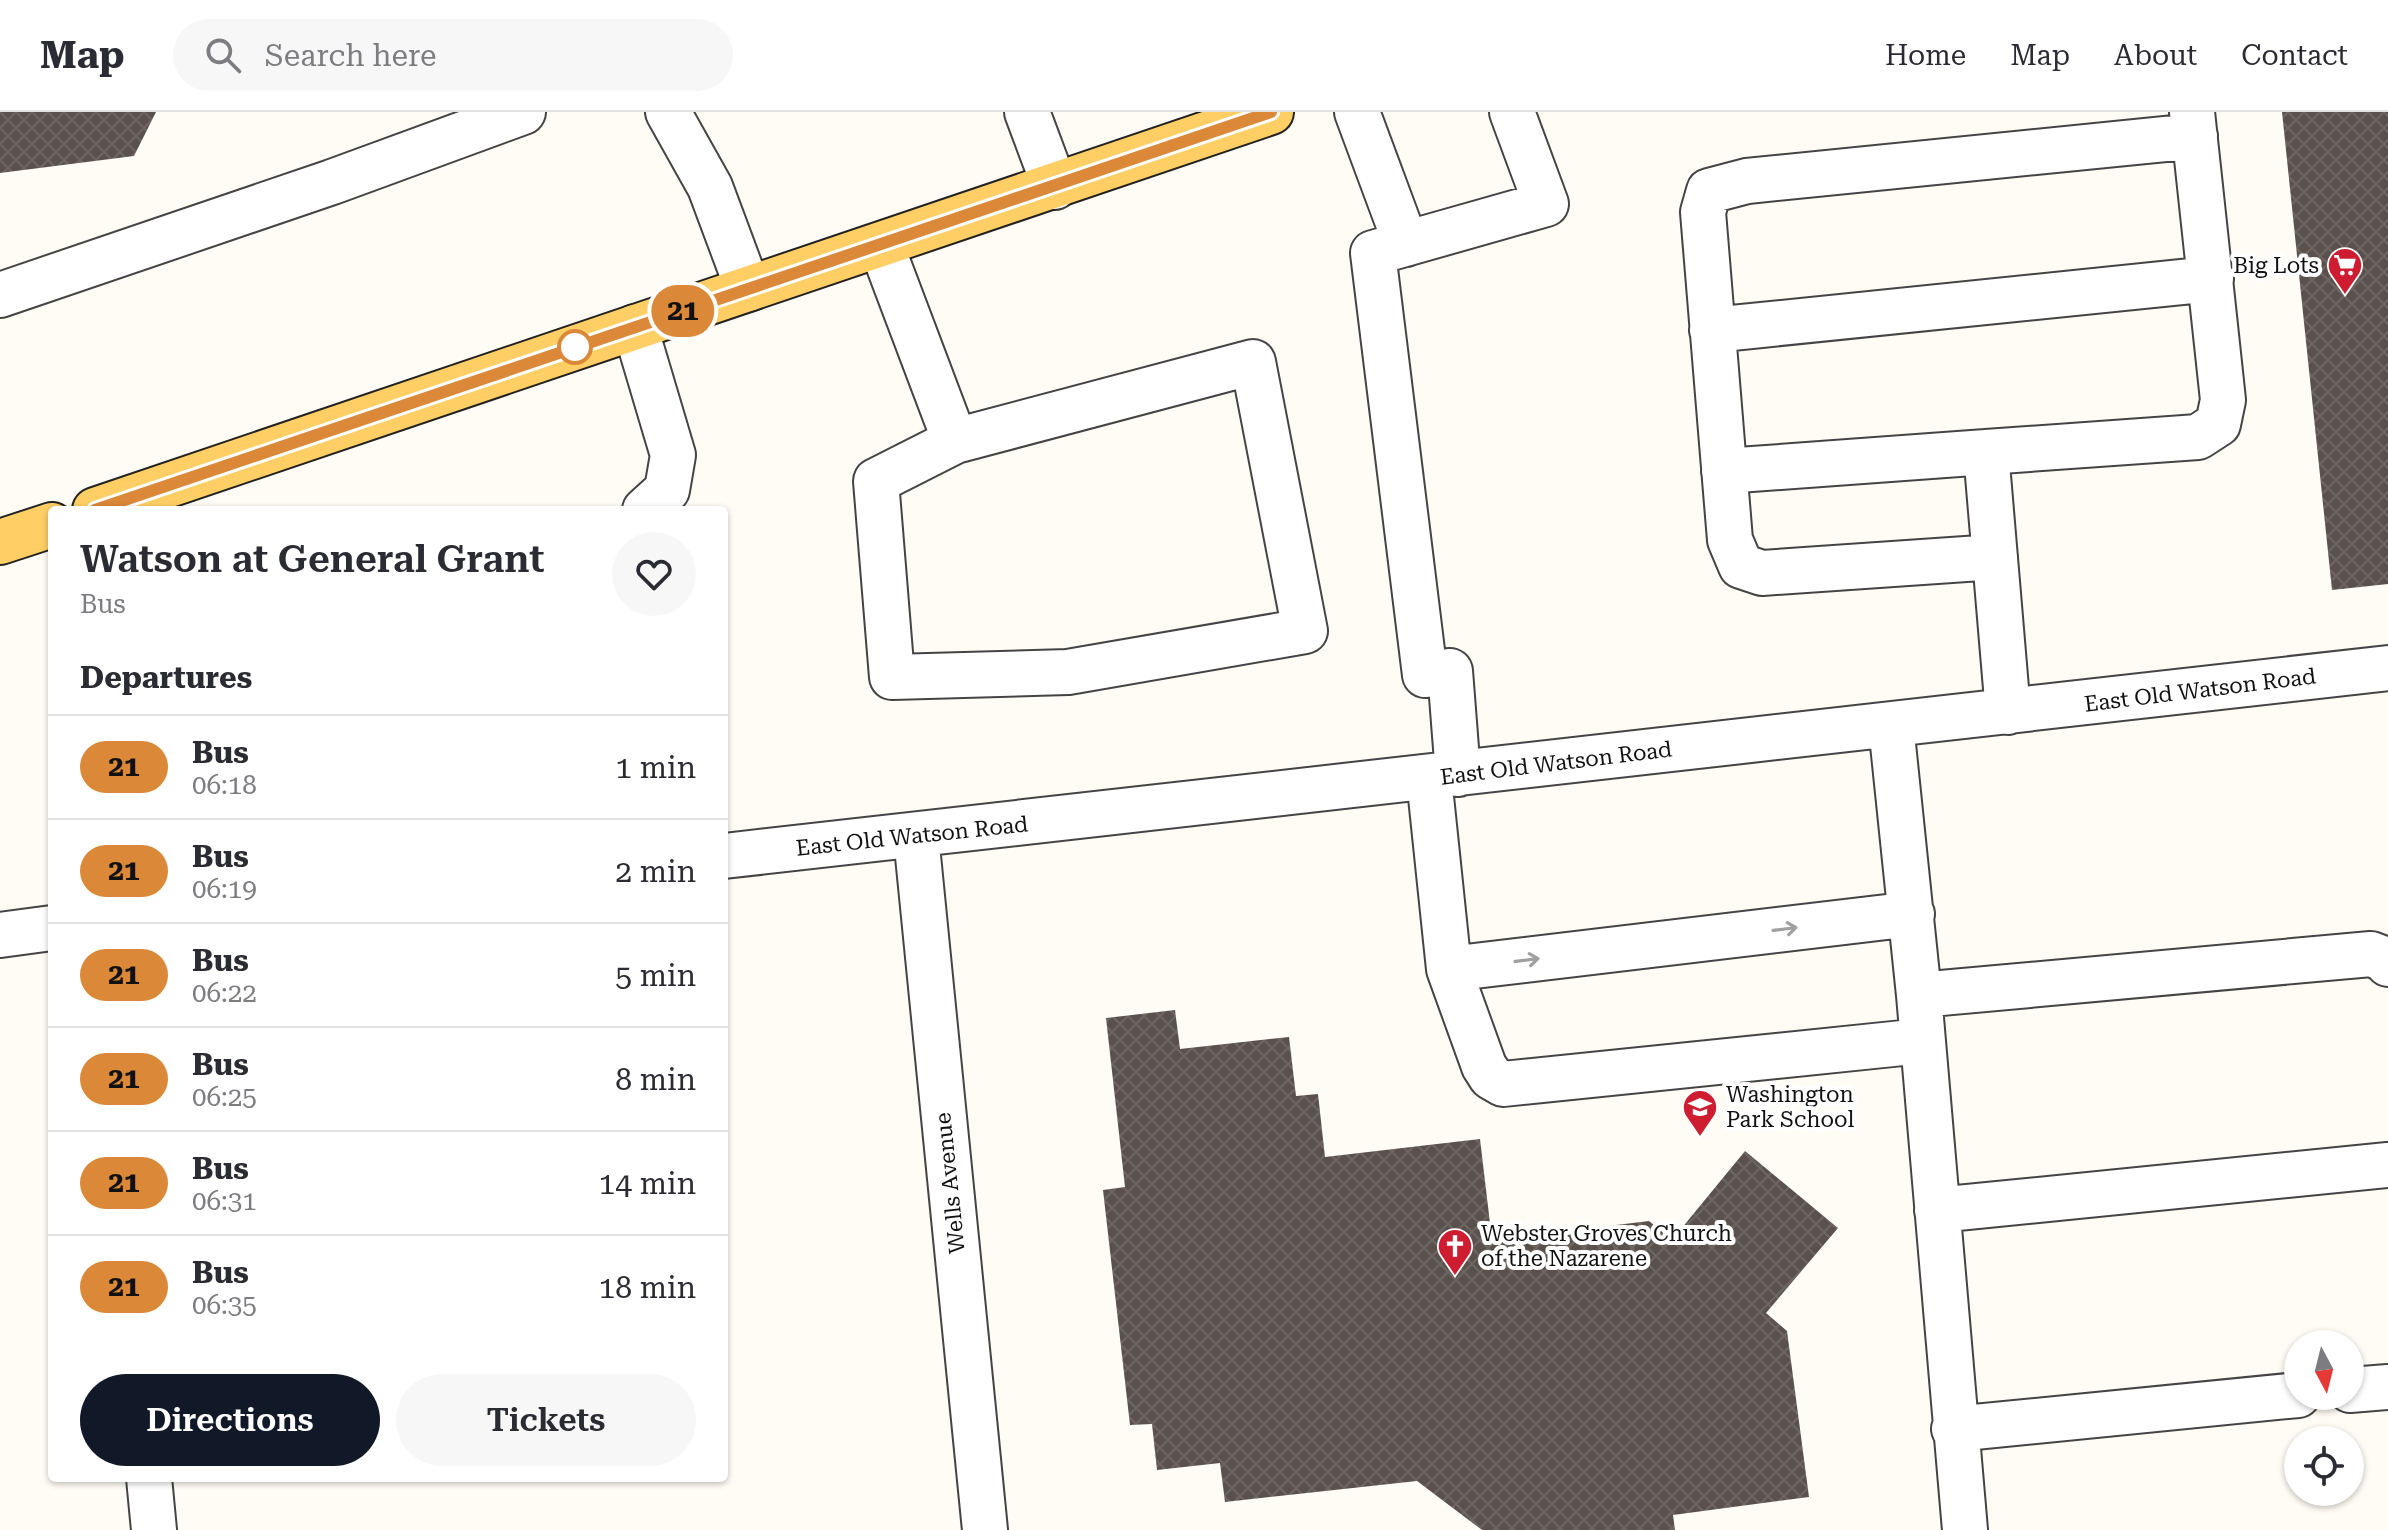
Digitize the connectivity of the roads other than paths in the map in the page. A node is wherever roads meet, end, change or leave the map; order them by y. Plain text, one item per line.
1 (523, 112) edge
2 (668, 112) edge
3 (1027, 112) edge
4 (1271, 112) edge
5 (1357, 112) edge
6 (1512, 112) edge
7 (2194, 124) edge
8 (1055, 187) junction
9 (1406, 244) junction
10 (881, 245) junction
11 (2211, 279) junction
12 (748, 289) junction
13 (0, 295) edge
14 (635, 327) junction
15 (1712, 330) junction
16 (955, 441) junction
17 (1986, 452) junction
18 (1724, 471) junction
19 (107, 506) edge
20 (649, 506) edge
21 (48, 526) edge
22 (0, 542) edge
23 (1995, 557) junction
24 (2388, 668) edge
25 (2008, 712) junction
26 (1891, 725) junction
27 (1443, 776) junction
28 (916, 836) junction
29 (728, 856) edge
30 (1912, 914) junction
31 (48, 929) edge
32 (0, 935) edge
33 (2388, 964) edge
34 (1449, 969) junction
35 (1919, 995) junction
36 (1922, 1041) junction
37 (2388, 1165) edge
38 (1937, 1210) junction
39 (2388, 1387) edge
40 (2364, 1389) edge
41 (2284, 1396) edge
42 (1954, 1429) junction
43 (149, 1482) edge
44 (154, 1530) edge
45 (985, 1530) edge
46 (1965, 1530) edge

1 - 13 street
2 - 12 street
3 - 8 street
4 - 8 main road
5 - 9 street
6 - 9 street
7 - 11 street
7 - 15 street
8 - 10 main road
9 - 27 street
10 - 12 main road
10 - 16 street
11 - 15 street
11 - 17 street
12 - 14 main road
14 - 19 main road
14 - 20 street
15 - 18 street
16 - 16 street
17 - 18 street
17 - 23 street
18 - 23 street
21 - 22 main road
23 - 25 street
24 - 25 street, East Old Watson Road
25 - 26 street, East Old Watson Road
26 - 27 street, East Old Watson Road
26 - 30 street
27 - 28 street, East Old Watson Road
27 - 34 street
28 - 29 street, East Old Watson Road
28 - 45 street, Wells Avenue
34 -> 30 street
30 - 35 street
31 - 32 street
33 - 35 street
34 - 36 street
35 - 36 street
36 - 38 street
37 - 38 street
38 - 42 street
39 - 40 street
41 - 42 street
42 - 46 street
43 - 44 street

